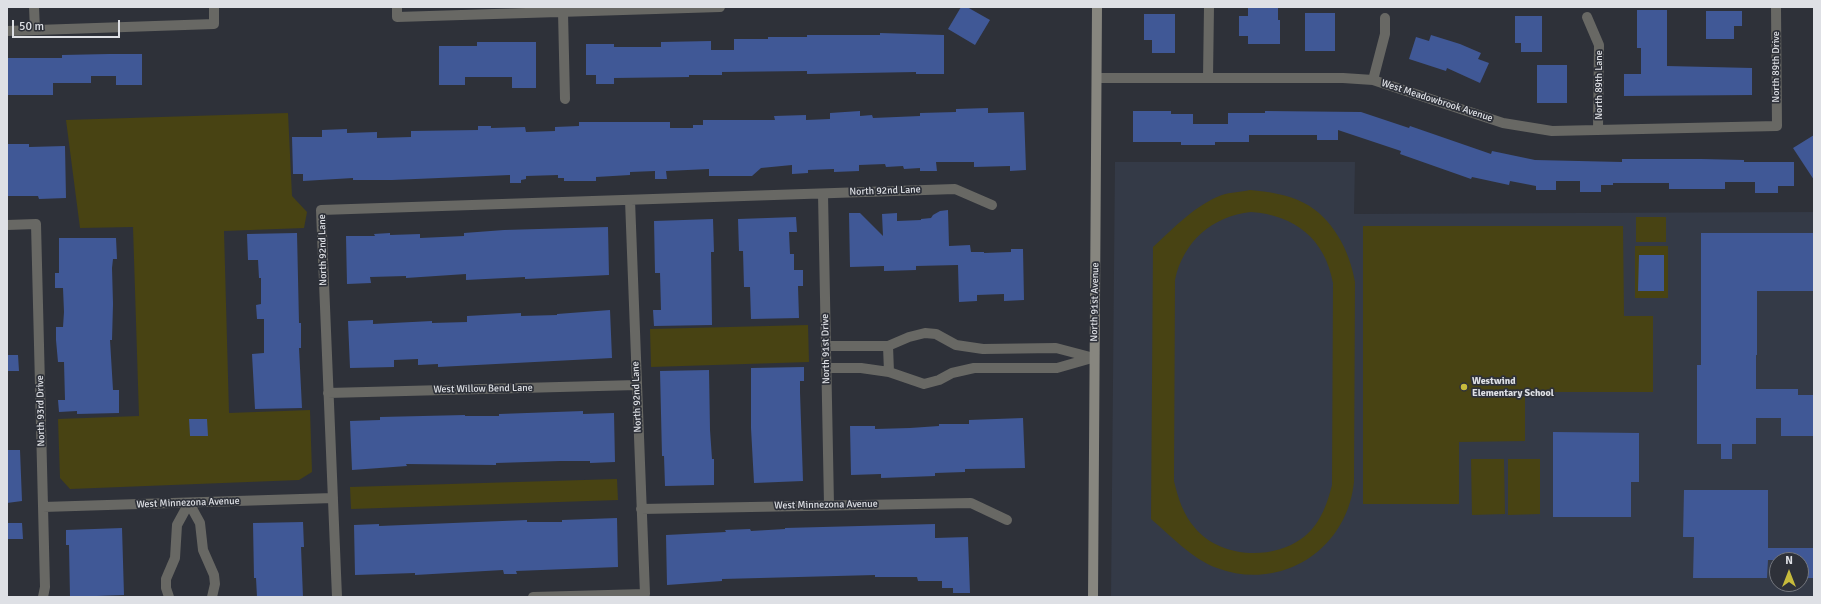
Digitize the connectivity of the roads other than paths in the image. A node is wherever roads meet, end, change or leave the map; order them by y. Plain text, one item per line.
1 (34, 7) edge
2 (214, 7) edge
3 (720, 7) edge
4 (1097, 7) edge
5 (1209, 7) edge
6 (1776, 7) edge
7 (397, 12) edge
8 (563, 12) junction
9 (1587, 17) dead end
10 (1385, 18) dead end
11 (35, 30) junction
12 (7, 31) edge
13 (1097, 78) junction
14 (1208, 78) junction
15 (1373, 80) junction
16 (565, 99) dead end
17 (1776, 126) joint
18 (1598, 130) junction
19 (823, 194) junction
20 (630, 200) junction
21 (992, 205) dead end
22 (7, 225) edge
23 (826, 346) junction
24 (888, 346) junction
25 (1094, 358) junction
26 (826, 368) junction
27 (889, 372) junction
28 (637, 385) junction
29 (328, 393) junction
30 (333, 498) junction
31 (189, 503) junction
32 (828, 505) junction
33 (43, 507) junction
34 (641, 509) junction
35 (1006, 520) dead end
36 (43, 597) edge
37 (169, 597) edge
38 (212, 597) edge
39 (337, 597) edge
40 (533, 597) edge
41 (1093, 597) edge

1 - 11 street
2 - 11 street
3 - 8 street
4 - 13 main road, North 91st Avenue
5 - 14 street
6 - 17 street, North 89th Drive
7 - 8 street
8 - 16 street
9 - 18 street, North 89th Lane
10 - 15 street
11 - 12 street
13 - 14 street, West Meadowbrook Avenue
13 - 25 main road, North 91st Avenue
14 - 15 street, West Meadowbrook Avenue
15 - 18 street, West Meadowbrook Avenue
17 - 18 street, West Meadowbrook Avenue
19 - 20 street, North 92nd Lane
19 - 21 street, North 92nd Lane
19 - 23 street, North 91st Drive
20 - 28 street, North 92nd Lane
20 - 29 street, North 92nd Lane
22 - 33 street, North 93rd Drive
23 - 24 street
23 - 26 street, North 91st Drive
24 - 25 street
24 - 27 street
25 - 27 street
25 - 41 main road, North 91st Avenue
26 - 27 street
26 - 32 street, North 91st Drive
28 - 29 street, West Willow Bend Lane
28 - 34 street, North 92nd Lane
29 - 30 street, North 92nd Lane
30 - 31 street, West Minnezona Avenue
30 - 39 street, North 92nd Lane
31 - 33 street, West Minnezona Avenue
31 - 37 street
31 - 38 street
32 - 34 street, West Minnezona Avenue
32 - 35 street, West Minnezona Avenue
33 - 36 street, North 93rd Drive
34 - 40 street, North 92nd Lane

